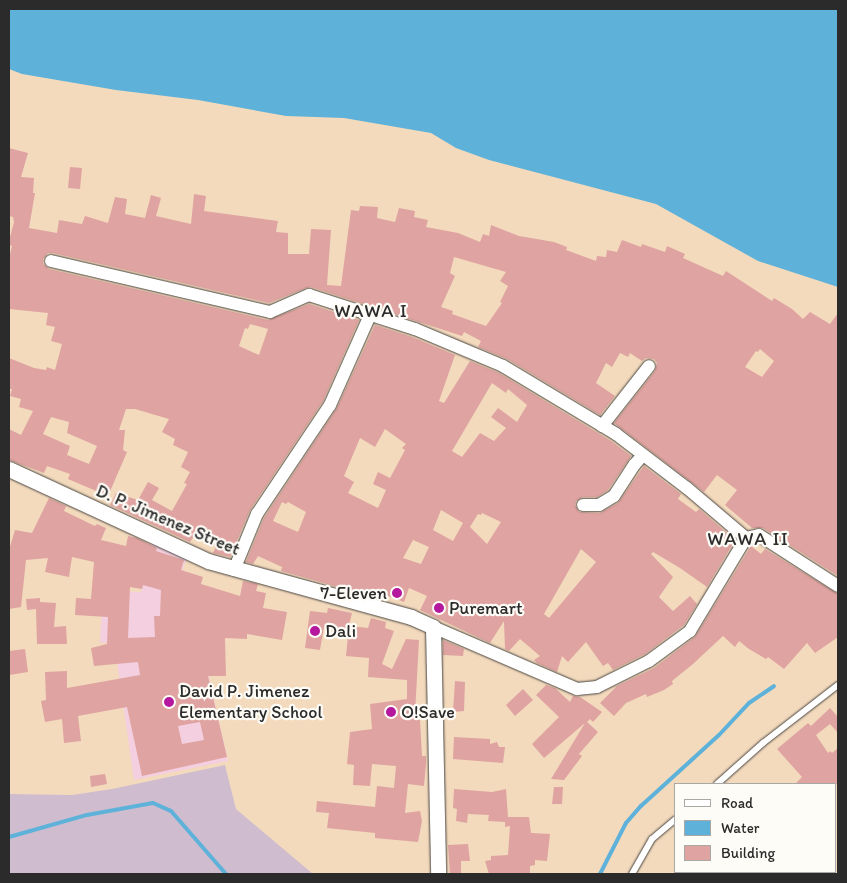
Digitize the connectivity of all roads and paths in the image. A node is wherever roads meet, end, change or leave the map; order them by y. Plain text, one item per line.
1 (51, 261) dead end
2 (370, 315) junction
3 (649, 366) dead end
4 (602, 426) junction
5 (643, 456) junction
6 (9, 469) edge
7 (583, 505) dead end
8 (746, 538) junction
9 (234, 570) junction
10 (838, 586) edge
11 (432, 627) junction
12 (838, 685) edge
13 (718, 783) edge
14 (674, 821) edge
15 (438, 874) edge
16 (632, 874) edge

1 - 2 street
2 - 4 street
2 - 9 street
3 - 4 street
4 - 5 street
5 - 7 street
5 - 8 street
6 - 9 street, D. P. Jimenez Street
8 - 10 street
8 - 11 street
9 - 11 street, D. P. Jimenez Street
11 - 15 street
12 - 13 lane
14 - 16 lane

